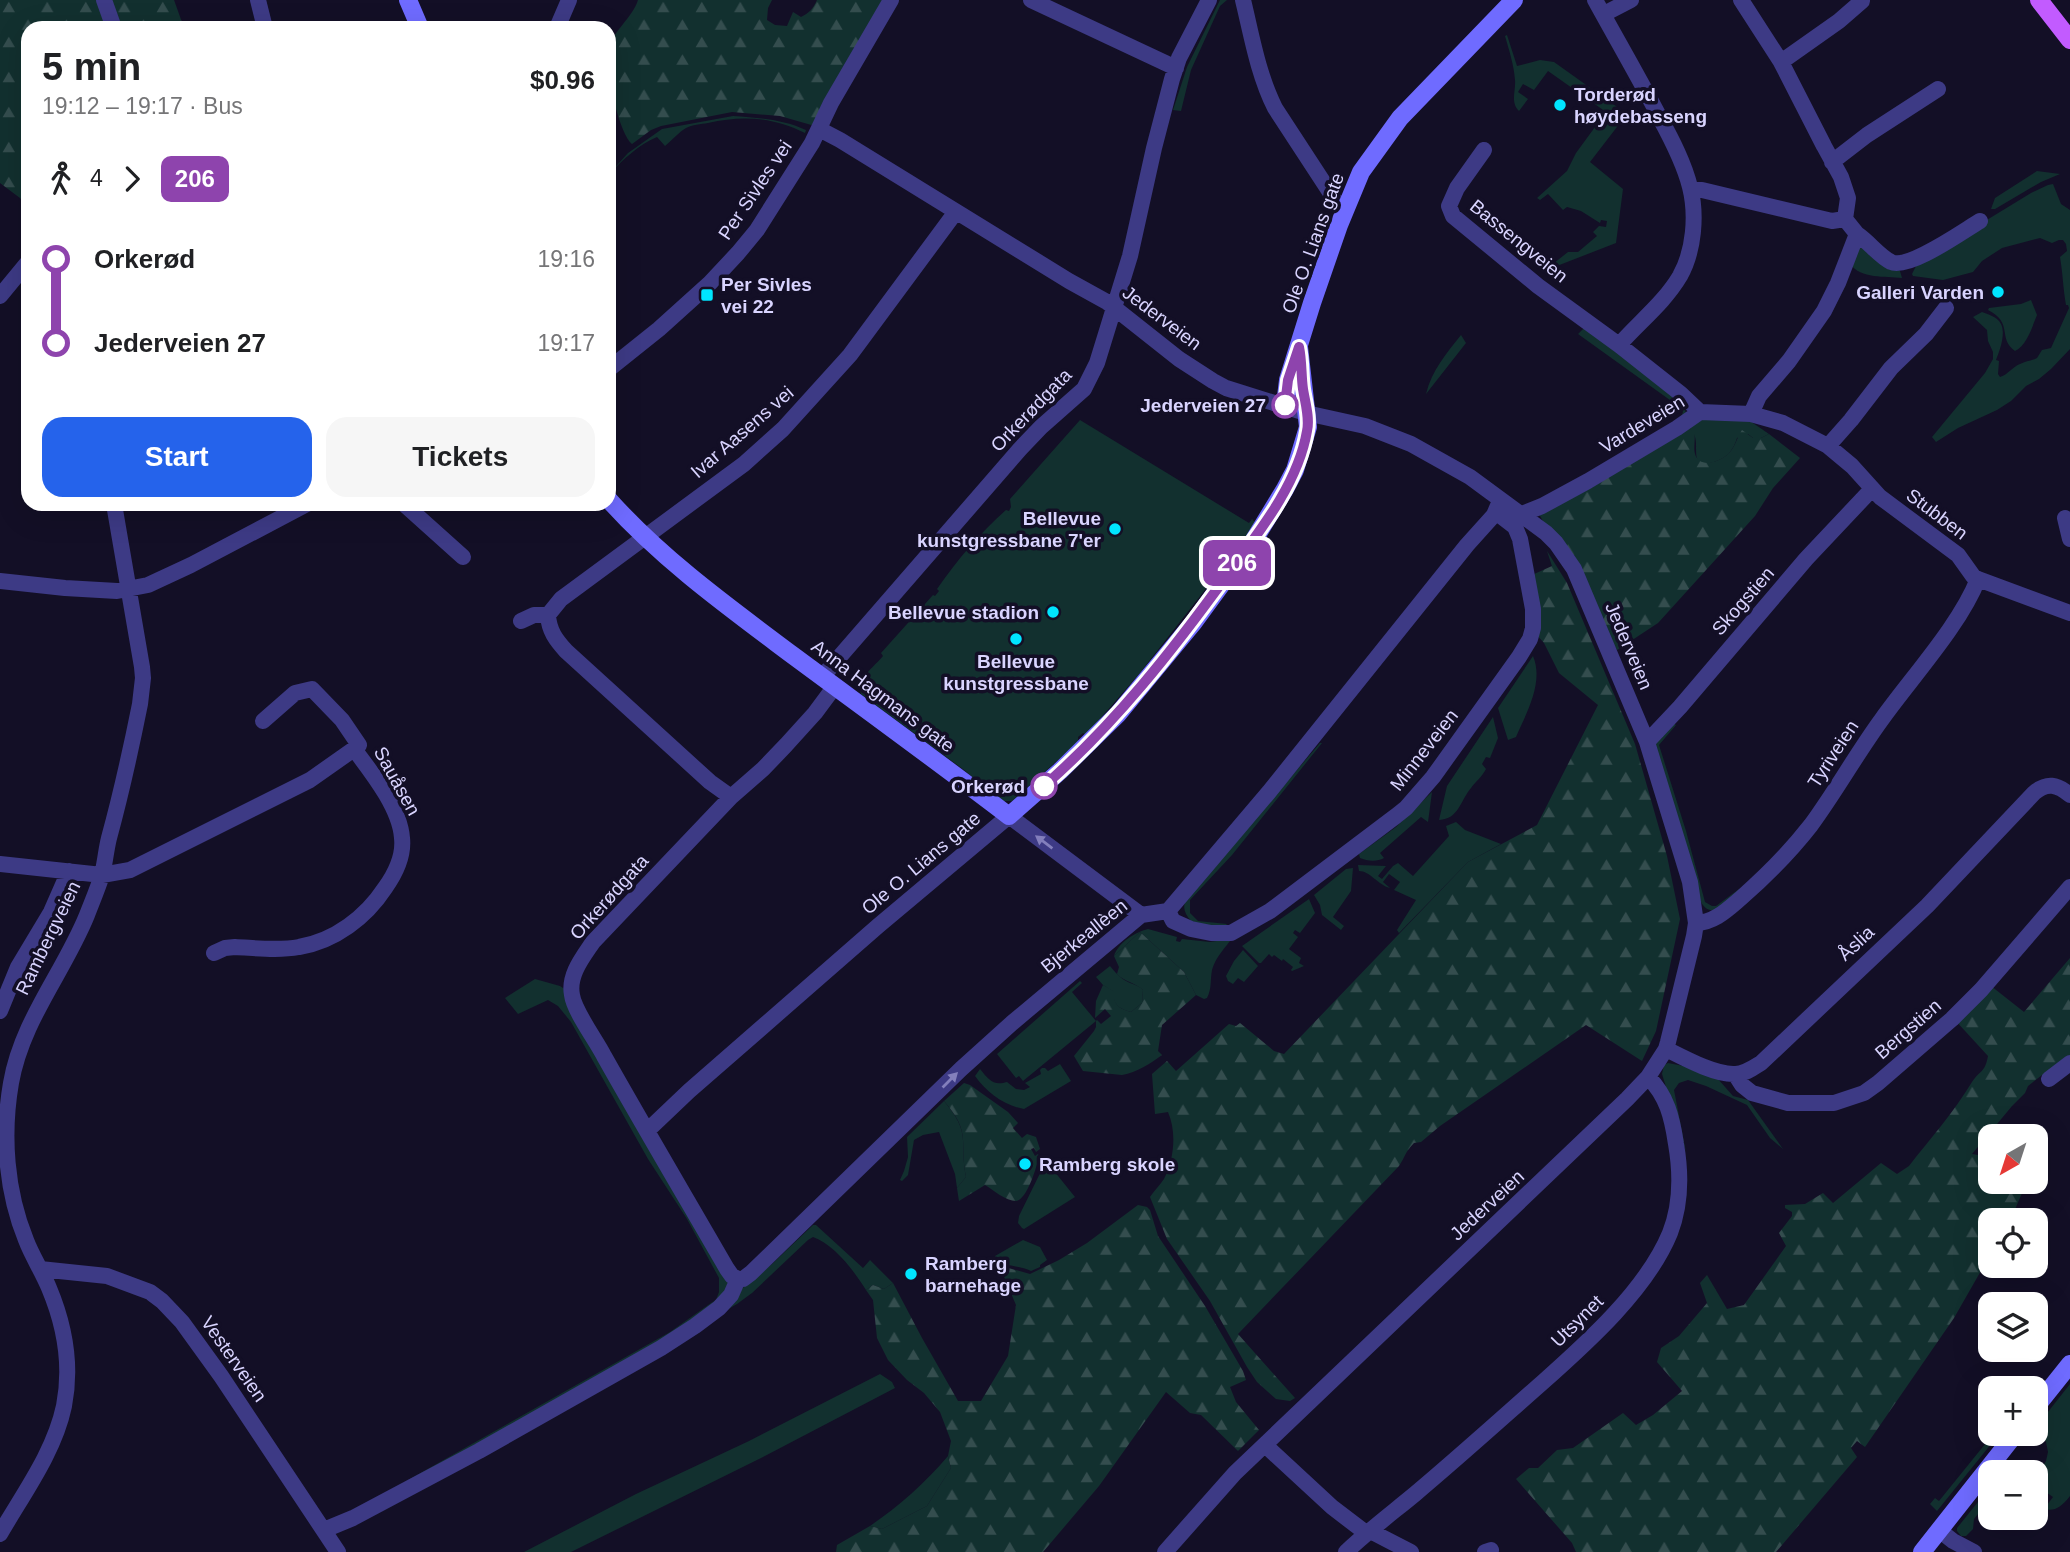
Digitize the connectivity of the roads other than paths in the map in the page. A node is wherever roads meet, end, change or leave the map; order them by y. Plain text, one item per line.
1 (104, 0) edge
2 (258, 0) edge
3 (408, 0) edge
4 (569, 0) edge
5 (891, 0) edge
6 (1209, 0) edge
7 (1243, 0) edge
8 (1514, 0) edge
9 (1631, 0) edge
10 (1741, 0) edge
11 (2039, 0) edge
12 (1862, 1) edge
13 (1041, 2) edge
14 (1600, 7) edge
15 (112, 21) edge
16 (263, 21) edge
17 (417, 21) edge
18 (560, 21) edge
19 (2070, 40) edge
20 (1781, 62) junction
21 (1176, 68) junction
22 (1938, 89) dead end
23 (819, 129) junction
24 (1484, 150) dead end
25 (1832, 162) junction
26 (1691, 190) junction
27 (1345, 209) junction
28 (955, 213) junction
29 (1845, 219) junction
30 (1980, 221) dead end
31 (1857, 234) junction
32 (21, 270) edge
33 (0, 296) edge
34 (1947, 308) dead end
35 (1115, 310) junction
36 (1619, 345) junction
37 (1299, 347) junction
38 (616, 363) edge
39 (1285, 405) junction
40 (1306, 412) junction
41 (1700, 412) junction
42 (1751, 414) junction
43 (1828, 446) junction
44 (1872, 489) junction
45 (1500, 500) junction
46 (616, 507) edge
47 (115, 511) edge
48 (293, 511) edge
49 (412, 511) edge
50 (1522, 514) junction
51 (2065, 518) dead end
52 (645, 538) junction
53 (2070, 539) edge
54 (463, 557) dead end
55 (1978, 579) junction
56 (0, 581) edge
57 (129, 587) junction
58 (2070, 613) edge
59 (548, 615) junction
60 (521, 621) dead end
61 (829, 682) junction
62 (263, 721) dead end
63 (1647, 742) junction
64 (354, 749) junction
65 (2070, 795) edge
66 (731, 797) junction
67 (1009, 816) junction
68 (0, 864) edge
69 (69, 871) junction
70 (102, 875) junction
71 (2070, 887) edge
72 (1168, 911) junction
73 (1141, 915) junction
74 (1696, 923) junction
75 (214, 953) dead end
76 (0, 1012) edge
77 (1666, 1049) junction
78 (2070, 1063) edge
79 (1735, 1074) junction
80 (1648, 1077) junction
81 (2049, 1079) dead end
82 (648, 1130) junction
83 (40, 1269) junction
84 (738, 1279) junction
85 (2070, 1364) edge
86 (2048, 1392) edge
87 (1265, 1445) junction
88 (2005, 1446) edge
89 (324, 1530) junction
90 (1939, 1530) junction
91 (1368, 1531) junction
92 (0, 1534) edge
93 (338, 1552) edge
94 (1165, 1552) edge
95 (1346, 1552) edge
96 (1410, 1552) edge
97 (1922, 1552) edge
98 (1974, 1552) edge

1 - 15 street
2 - 16 street
3 - 17 street
4 - 18 street
5 - 23 street, Per Sivles vei
6 - 21 street, Orkerødgata
7 - 27 street
8 - 27 street, Ole O. Lians gate
9 - 14 street
10 - 20 street
11 - 19 main road
12 - 20 street
13 - 21 street
14 - 26 street
20 - 25 street
21 - 35 street, Orkerødgata
22 - 25 street
23 - 28 street, Jederveien
23 - 38 street, Per Sivles vei
24 - 36 street, Bassengveien
25 - 29 street
26 - 29 street
26 - 36 street
27 - 37 street, Ole O. Lians gate
28 - 35 street, Jederveien
28 - 52 street, Ivar Aasens vei
29 - 31 street
30 - 31 street
31 - 42 street
32 - 33 street
34 - 43 street
35 - 39 street, Jederveien
35 - 61 street, Orkerødgata
36 - 41 street, Bassengveien
37 - 39 street, Ole O. Lians gate
37 - 40 street, Ole O. Lians gate
39 - 40 street, Jederveien
40 - 45 street, Jederveien
40 - 67 street, Ole O. Lians gate
41 - 42 street, Vardeveien
41 - 50 street, Vardeveien
42 - 43 street, Stubben
43 - 44 street, Stubben
44 - 55 street, Stubben
44 - 63 street, Skogstien
45 - 50 street, Jederveien
45 - 72 street
45 - 72 street, Minneveien
46 - 52 street, Anna Hagmans gate
47 - 57 street, Rambergveien
48 - 57 street
49 - 54 street
50 - 63 street, Jederveien
51 - 53 street
52 - 59 street, Ivar Aasens vei
52 - 61 street, Anna Hagmans gate
55 - 58 street, Stubben
55 - 74 street, Tyriveien
56 - 57 street
57 - 70 street, Rambergveien
59 - 60 street
59 - 66 street
61 - 66 street, Orkerødgata
61 - 67 street, Anna Hagmans gate
62 - 64 street, Sauåsen
63 - 74 street, Jederveien
64 - 70 street, Sauåsen
64 - 75 street, Sauåsen
65 - 79 street, Åslia
66 - 82 street, Orkerødgata
73 -> 67 street, Anna Hagmans gate
67 - 82 street, Ole O. Lians gate
68 - 69 street, Sauåsen
69 - 70 street, Sauåsen
69 - 76 street
70 - 83 street, Rambergveien
71 - 79 street, Bergstien
72 - 73 street, Bjerkeallèen
84 -> 73 street, Bjerkeallèen
74 - 77 street, Jederveien
77 - 79 street
77 - 80 street, Jederveien
78 - 81 street
80 - 87 street, Jederveien
80 - 91 street, Utsynet
82 - 84 street, Orkerødgata
83 - 89 street, Vesterveien
83 - 92 street, Rambergveien
84 - 89 street
85 - 86 street
87 - 91 street
87 - 94 street, Jederveien
88 - 90 street
89 - 93 street, Vesterveien
90 - 97 street
90 - 98 street
91 - 95 street, Utsynet
91 - 96 street

